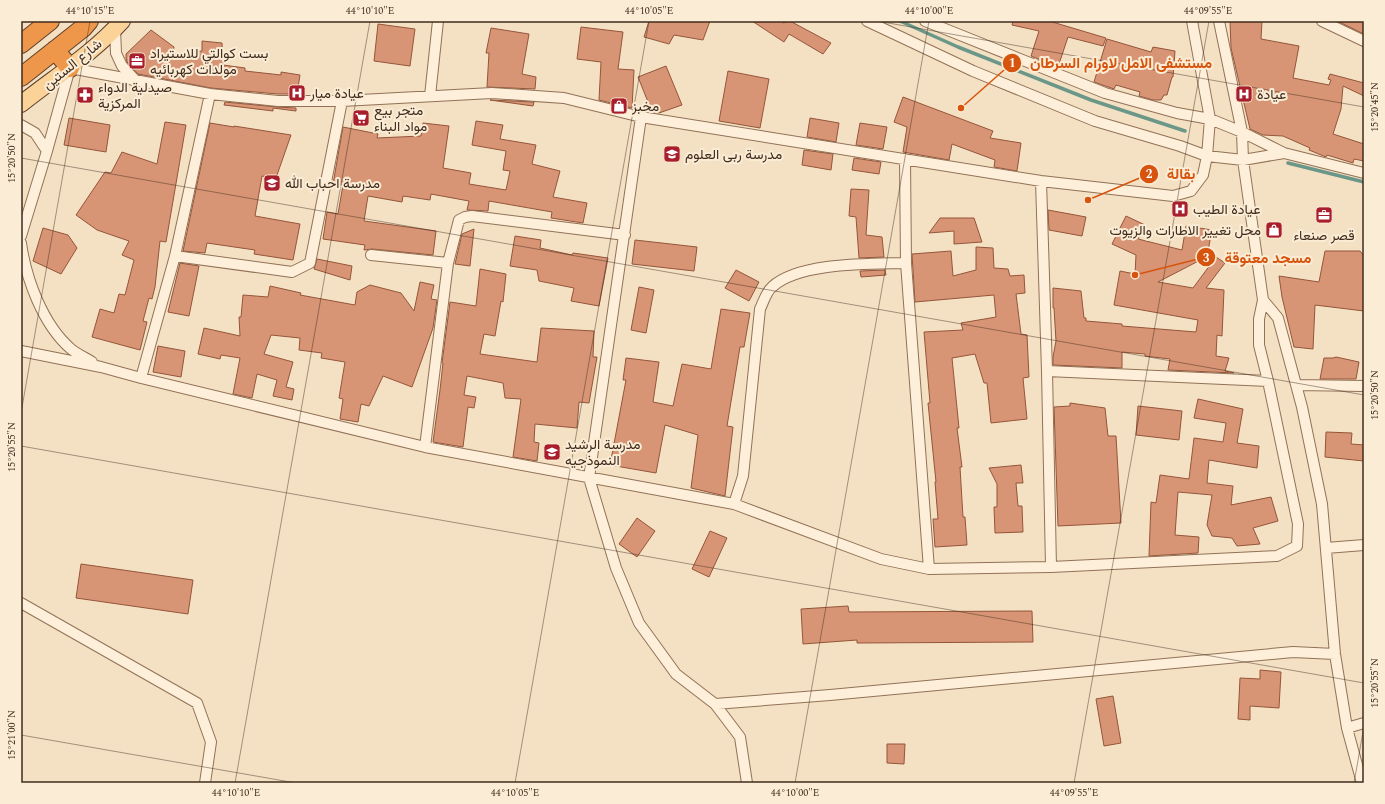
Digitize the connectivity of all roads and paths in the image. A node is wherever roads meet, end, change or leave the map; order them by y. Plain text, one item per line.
1 (50, 21) edge
2 (89, 21) edge
3 (438, 21) edge
4 (867, 21) edge
5 (925, 21) edge
6 (1192, 21) edge
7 (1219, 21) edge
8 (1322, 21) edge
9 (118, 25) edge
10 (1364, 41) edge
11 (21, 44) edge
12 (55, 50) junction
13 (70, 68) junction
14 (21, 77) edge
15 (135, 80) junction
16 (210, 94) junction
17 (430, 96) junction
18 (342, 101) junction
19 (21, 104) edge
20 (641, 117) junction
21 (1210, 119) junction
22 (21, 125) edge
23 (1242, 132) junction
24 (46, 151) junction
25 (1284, 154) junction
26 (1207, 156) junction
27 (906, 159) junction
28 (1243, 160) junction
29 (1364, 173) edge
30 (1041, 181) junction
31 (24, 216) edge
32 (625, 235) junction
33 (21, 236) edge
34 (21, 243) edge
35 (370, 255) dead end
36 (175, 256) junction
37 (448, 263) junction
38 (906, 263) junction
39 (1263, 300) junction
40 (21, 351) edge
41 (101, 367) junction
42 (1047, 371) junction
43 (141, 378) junction
44 (1268, 381) junction
45 (1296, 385) junction
46 (1364, 386) edge
47 (425, 448) junction
48 (589, 478) junction
49 (734, 504) junction
50 (1364, 545) edge
51 (1326, 548) junction
52 (1051, 567) junction
53 (929, 569) junction
54 (21, 604) edge
55 (1336, 654) junction
56 (715, 704) junction
57 (1364, 723) edge
58 (1347, 728) junction
59 (205, 783) edge
60 (747, 783) edge
61 (1362, 783) edge

1 - 11 highway
2 - 12 highway, شارع الستين
3 - 17 street
4 - 26 street
5 - 21 street
6 - 21 street
7 - 23 street
8 - 10 street
9 - 13 main road, شارع الستين
9 - 15 street
12 - 13 highway
12 - 14 highway, شارع الستين
13 - 15 street
13 - 19 main road, شارع الستين
13 - 24 street
15 - 16 street
16 - 18 street
16 - 36 street
17 - 18 street
17 - 20 street
18 - 36 street
20 - 27 street
20 - 32 street
21 - 23 street
21 - 26 street
22 - 24 street
23 - 25 street
23 - 28 street
24 - 31 street
25 - 28 street
25 - 29 street
26 - 28 street
26 - 30 street
27 - 30 street
27 - 38 street
28 - 39 street
30 - 42 street
31 - 33 street
32 - 37 street
32 - 48 street
34 - 41 street
35 - 37 street
36 - 43 street
37 - 47 street
38 - 49 street
38 - 53 street
39 - 44 street
39 - 45 street
40 - 41 street
41 - 43 street
42 - 44 street
42 - 52 street
43 - 47 street
44 - 52 street
45 - 46 street
45 - 51 street
47 - 48 street
48 - 49 street
48 - 56 street
49 - 53 street
50 - 51 street
51 - 55 street
52 - 53 street
54 - 59 street
55 - 56 street
55 - 58 street
56 - 60 street
57 - 58 street
58 - 61 street

